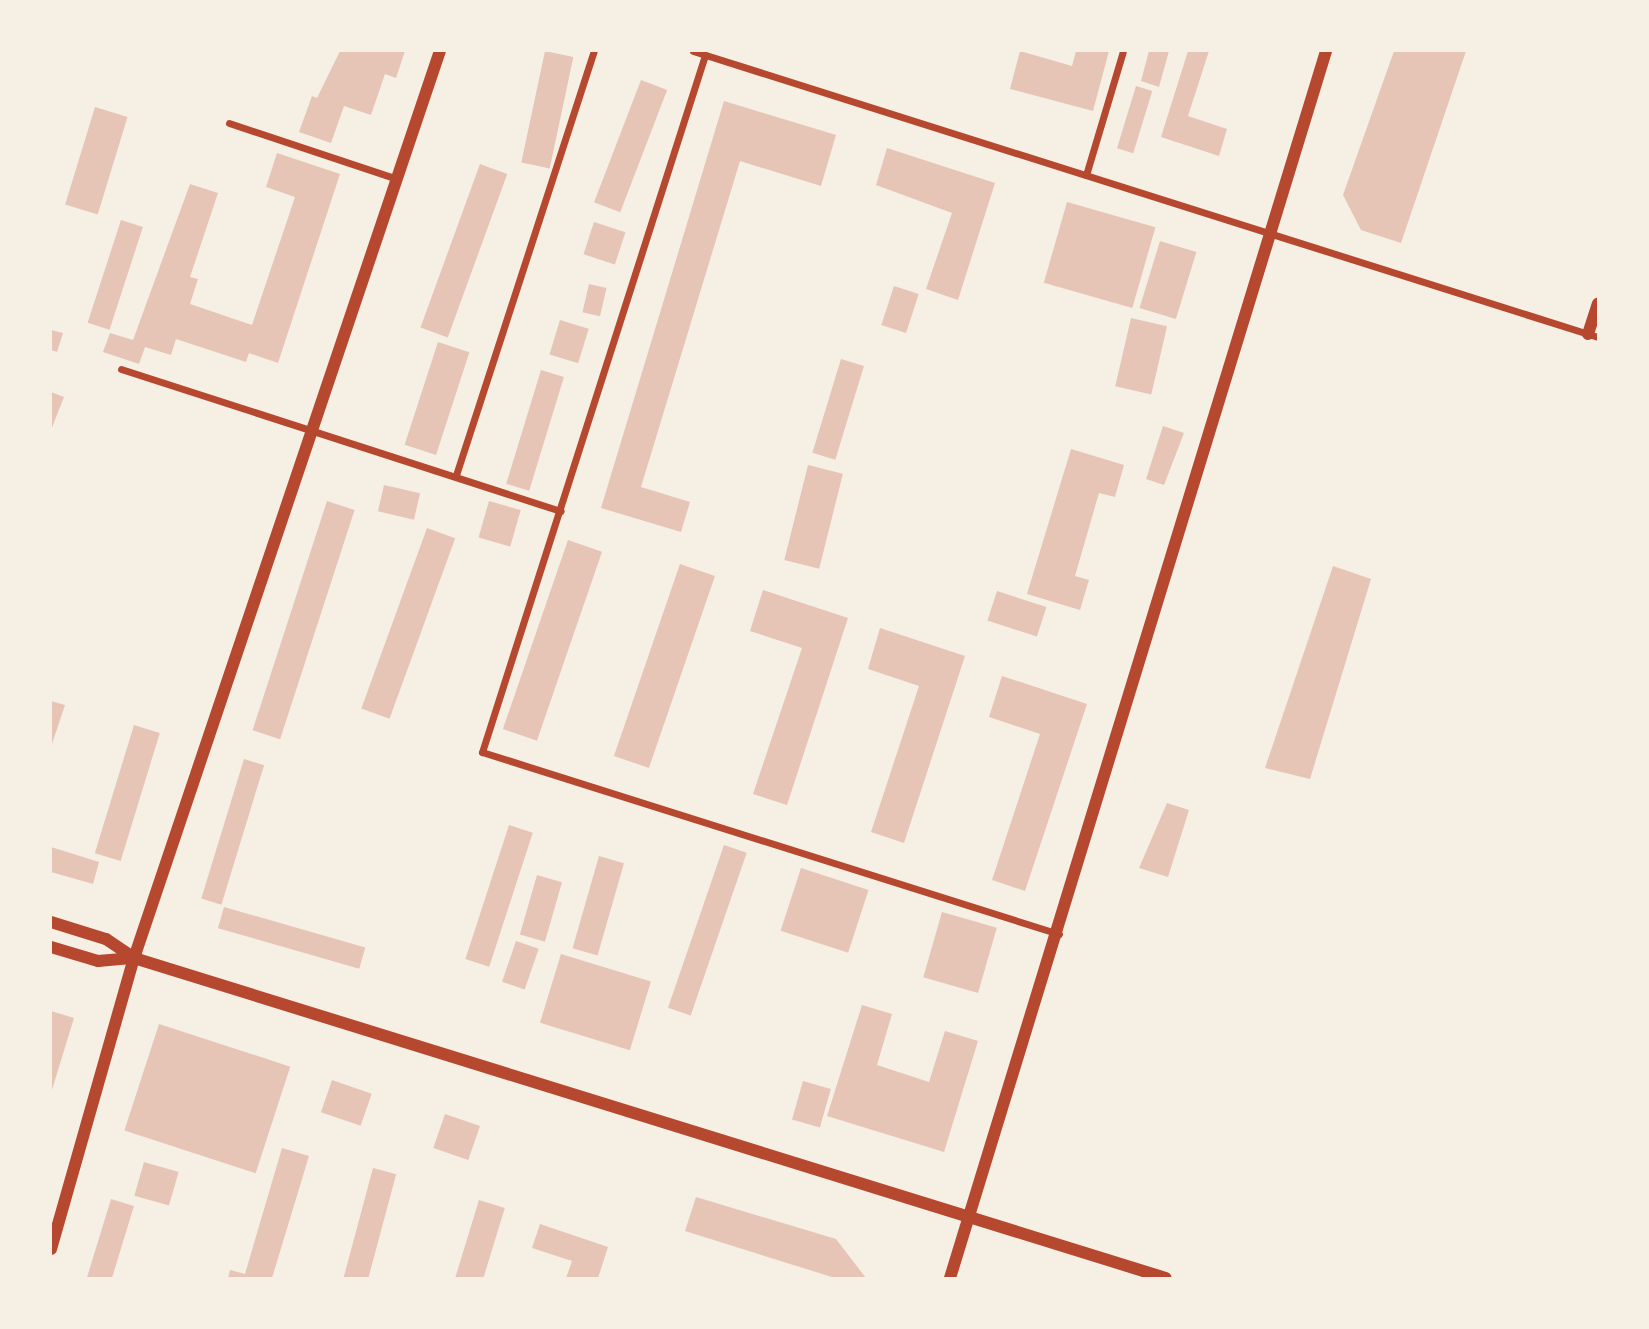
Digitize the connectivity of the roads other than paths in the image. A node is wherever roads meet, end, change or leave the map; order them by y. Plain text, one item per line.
1 (440, 51) edge
2 (594, 51) edge
3 (693, 51) edge
4 (1123, 51) edge
5 (1326, 51) edge
6 (705, 55) junction
7 (229, 123) dead end
8 (1086, 175) junction
9 (398, 180) junction
10 (1270, 233) junction
11 (1598, 304) edge
12 (1593, 335) edge
13 (121, 369) dead end
14 (312, 427) junction
15 (456, 475) junction
16 (561, 511) junction
17 (51, 922) edge
18 (1060, 934) junction
19 (51, 947) edge
20 (134, 958) junction
21 (54, 1214) edge
22 (968, 1218) junction
23 (51, 1250) edge
24 (950, 1278) edge
25 (1166, 1278) edge

1 - 9 street
2 - 15 street
3 - 6 street
4 - 8 street
5 - 10 street
6 - 8 street
6 - 16 street
7 - 9 street
8 - 10 street
9 - 14 street
10 - 12 street
10 - 18 street
11 - 12 street
13 - 14 street
14 - 15 street
14 - 20 street
15 - 16 street
16 - 18 street
17 - 20 street
18 - 22 street
19 - 20 street
20 - 21 street
20 - 22 street
21 - 23 street
22 - 24 street
22 - 25 street

